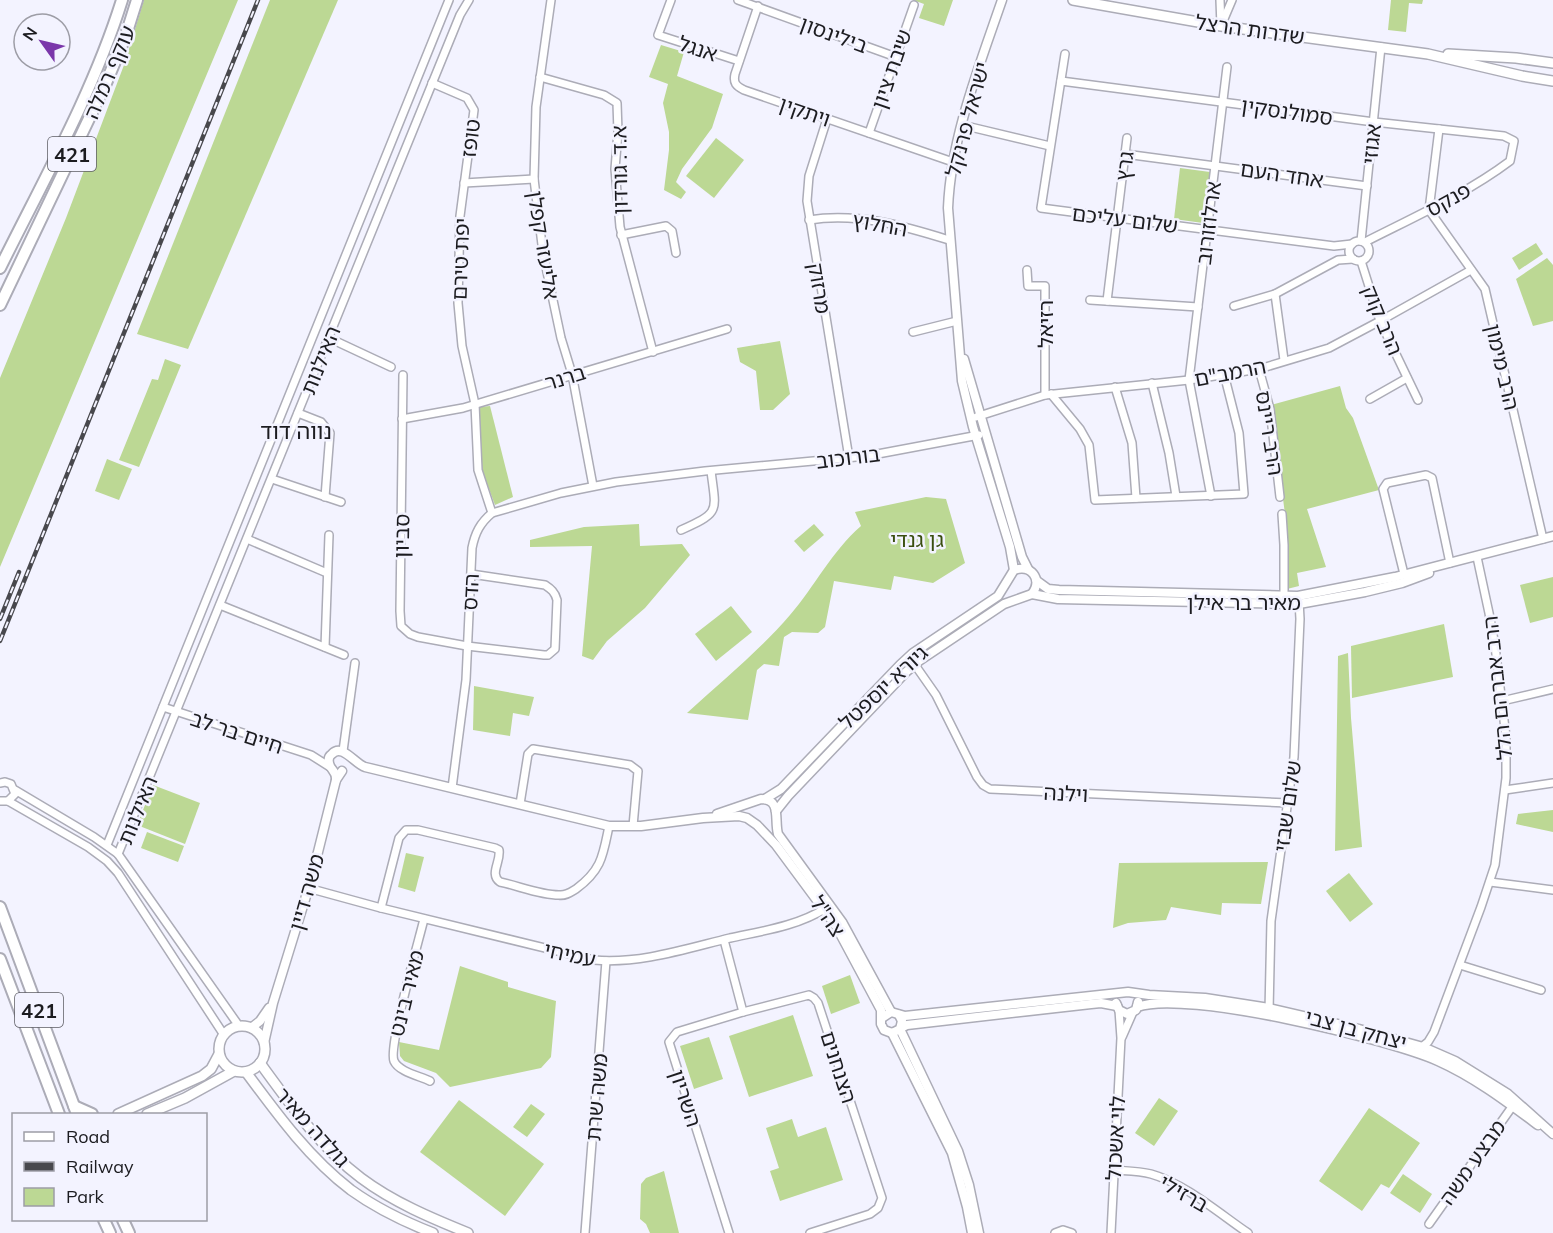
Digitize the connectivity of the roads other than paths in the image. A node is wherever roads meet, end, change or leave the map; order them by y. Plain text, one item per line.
1 (122, 0) edge
2 (137, 0) edge
3 (449, 0) edge
4 (469, 0) edge
5 (551, 0) edge
6 (671, 0) edge
7 (738, 0) edge
8 (1002, 0) edge
9 (1072, 0) edge
10 (1220, 0) edge
11 (1232, 0) edge
12 (914, 4) dead end
13 (758, 6) junction
14 (1221, 26) junction
15 (1381, 47) junction
16 (1065, 54) dead end
17 (1428, 54) junction
18 (896, 57) junction
19 (740, 61) junction
20 (1553, 63) edge
21 (1227, 67) dead end
22 (540, 77) junction
23 (1061, 81) junction
24 (1553, 81) edge
25 (432, 83) junction
26 (1222, 102) junction
27 (826, 119) junction
28 (1374, 122) junction
29 (962, 125) junction
30 (1439, 129) junction
31 (869, 133) junction
32 (1127, 138) dead end
33 (1514, 141) joint
34 (1050, 146) junction
35 (1125, 154) junction
36 (953, 162) junction
37 (1215, 165) junction
38 (534, 180) junction
39 (464, 183) junction
40 (1367, 186) junction
41 (1429, 210) junction
42 (1117, 218) junction
43 (809, 220) junction
44 (1363, 224) junction
45 (1207, 229) junction
46 (621, 235) junction
47 (1380, 235) junction
48 (949, 240) junction
49 (1363, 242) junction
50 (1352, 244) junction
51 (676, 253) dead end
52 (1357, 260) junction
53 (0, 268) edge
54 (1027, 270) dead end
55 (1471, 270) junction
56 (1275, 294) junction
57 (1090, 300) dead end
58 (1107, 301) junction
59 (0, 305) edge
60 (1234, 306) dead end
61 (1198, 307) junction
62 (957, 321) junction
63 (1380, 321) junction
64 (727, 329) dead end
65 (913, 332) dead end
66 (329, 338) junction
67 (652, 352) junction
68 (1284, 360) junction
69 (391, 367) dead end
70 (1259, 369) junction
71 (572, 374) junction
72 (1224, 374) junction
73 (403, 375) dead end
74 (1407, 378) junction
75 (1189, 380) junction
76 (1152, 383) junction
77 (1115, 387) junction
78 (1048, 395) junction
79 (1370, 399) dead end
80 (1418, 399) dead end
81 (475, 404) junction
82 (298, 413) junction
83 (975, 417) junction
84 (402, 419) junction
85 (980, 434) junction
86 (849, 458) junction
87 (711, 471) junction
88 (272, 478) junction
89 (593, 486) junction
90 (325, 496) junction
91 (1176, 496) junction
92 (1211, 496) junction
93 (1280, 497) dead end
94 (1136, 498) junction
95 (341, 502) dead end
96 (492, 513) junction
97 (1282, 514) dead end
98 (681, 530) dead end
99 (328, 535) dead end
100 (1553, 536) edge
101 (1543, 538) junction
102 (247, 539) junction
103 (1477, 557) junction
104 (1450, 563) junction
105 (1028, 569) junction
106 (1014, 570) junction
107 (327, 573) junction
108 (471, 574) junction
109 (1404, 574) junction
110 (1037, 581) junction
111 (1007, 583) junction
112 (1032, 594) junction
113 (1284, 596) junction
114 (1019, 598) junction
115 (1299, 600) junction
116 (220, 605) junction
117 (467, 646) junction
118 (325, 647) junction
119 (344, 655) dead end
120 (355, 663) dead end
121 (915, 665) junction
122 (1553, 689) edge
123 (1502, 701) junction
124 (163, 707) junction
125 (176, 713) junction
126 (345, 752) junction
127 (332, 753) junction
128 (311, 755) junction
129 (364, 767) junction
130 (138, 769) junction
131 (339, 769) junction
132 (152, 773) junction
133 (0, 783) edge
134 (1553, 783) edge
135 (452, 788) junction
136 (15, 790) junction
137 (1505, 790) junction
138 (761, 800) junction
139 (4, 801) edge
140 (1288, 803) junction
141 (520, 804) junction
142 (776, 814) junction
143 (703, 818) junction
144 (755, 824) junction
145 (609, 825) junction
146 (633, 826) junction
147 (107, 845) junction
148 (118, 854) junction
149 (1490, 882) junction
150 (308, 888) junction
151 (1553, 890) edge
152 (0, 907) edge
153 (827, 907) junction
154 (381, 908) junction
155 (424, 919) junction
156 (724, 939) junction
157 (0, 959) edge
158 (606, 961) junction
159 (1460, 965) junction
160 (1541, 990) dead end
161 (1123, 993) junction
162 (1134, 994) junction
163 (273, 1003) junction
164 (1118, 1008) junction
165 (1135, 1009) junction
166 (743, 1011) junction
167 (1269, 1012) junction
168 (895, 1014) junction
169 (882, 1018) junction
170 (239, 1026) junction
171 (251, 1028) junction
172 (898, 1030) junction
173 (224, 1035) junction
174 (1121, 1042) junction
175 (264, 1043) junction
176 (1423, 1047) junction
177 (1415, 1053) junction
178 (219, 1054) junction
179 (260, 1064) junction
180 (234, 1071) junction
181 (246, 1072) junction
182 (430, 1081) dead end
183 (1514, 1103) junction
184 (76, 1110) edge
185 (59, 1113) edge
186 (120, 1113) edge
187 (149, 1113) edge
188 (1553, 1135) edge
189 (1113, 1170) junction
190 (1429, 1224) dead end
191 (433, 1233) edge
192 (468, 1233) edge
193 (585, 1233) edge
194 (729, 1233) edge
195 (810, 1233) edge
196 (972, 1233) edge
197 (979, 1233) edge
198 (1055, 1233) edge
199 (1072, 1233) edge
200 (1110, 1233) edge
201 (1248, 1233) edge

1 - 53 main road, עוקף רמלה / 421
2 - 59 main road, עוקף רמלה / 421
3 - 124 street, האילנות
4 - 25 street, האילנות
5 - 22 street, אליעזר קפלן
6 - 19 street, אנגל
7 - 13 street, בילינסון
8 - 29 street, ישראל פרנקל
9 - 14 main road, שדרות הרצל
10 - 14 street
11 - 14 street
12 - 18 street, שיבת ציון
13 - 18 street, בילינסון
13 - 19 street, ויתקין
14 - 15 main road, שדרות הרצל
15 - 17 main road, שדרות הרצל
15 - 28 street, אגוזי
16 - 23 street
17 - 20 main road, שדרות הרצל
17 - 24 main road, שדרות הרצל
18 - 31 street, שיבת ציון
19 - 27 street, ויתקין
21 - 26 street, ארלוזורוב
22 - 38 street, אליעזר קפלן
22 - 46 street, א.ד. גורדון
23 - 26 street, סמולנסקין
23 - 34 street
25 - 39 street, טופז
25 - 66 street, האילנות
26 - 28 street, סמולנסקין
26 - 37 street, ארלוזורוב
27 - 31 street, ויתקין
27 - 43 street, מרזוק
28 - 30 street, סמולנסקין
28 - 40 street, אגוזי
29 - 34 street
29 - 36 street, ישראל פרנקל
30 - 33 street, סמולנסקין
30 - 41 street
31 - 36 street, ויתקין
32 - 35 street, גרץ
33 - 41 street, פנקס
34 - 42 street, שלום עליכם
35 - 37 street, אחד העם
35 - 42 street, גרץ
36 - 48 street, ישראל פרנקל
37 - 40 street, אחד העם
37 - 45 street, ארלוזורוב
38 - 39 street
38 - 71 street, אליעזר קפלן
39 - 81 street, יפת טירם
40 - 44 street, אגוזי
41 - 47 street, פנקס
41 - 55 street, הרב מימון
42 - 45 street, שלום עליכם
42 - 58 street, גרץ
43 - 48 street, החלוץ
43 - 86 street, מרזוק
44 - 47 street
44 - 49 street, אגוזי
45 - 50 street, שלום עליכם
45 - 61 street, ארלוזורוב
46 - 51 street
46 - 67 street, א.ד. גורדון
47 - 49 street, פנקס
48 - 62 street, ישראל פרנקל
49 - 50 street
49 - 52 street
50 - 52 street
52 - 56 street
52 - 63 street, הרב קוק
54 - 78 street, רזיאל
55 - 63 street, הרמב"ם
55 - 101 street, הרב מימון
56 - 60 street
56 - 68 street
57 - 58 street
58 - 61 street
61 - 75 street, ארלוזורוב
62 - 65 street
62 - 83 street, ישראל פרנקל
63 - 68 street, הרמב"ם
63 - 74 street, הרב קוק
64 - 67 street, ברנר
66 - 69 street
66 - 82 street, האילנות
67 - 71 street, ברנר
68 - 70 street, הרמב"ם
70 - 72 street, הרמב"ם
70 - 93 street, הרב ריינס
71 - 81 street, ברנר
71 - 89 street, אליעזר קפלן
72 - 75 street, הרמב"ם
72 - 92 street
73 - 84 street, סביון
74 - 79 street, הרב קוק
74 - 80 street, הרב קוק
75 - 76 street, הרמב"ם
75 - 92 street, ארלוזורוב
76 - 77 street, הרמב"ם
76 - 91 street
77 - 78 street, הרמב"ם
77 - 94 street
78 - 83 street, הרמב"ם
78 - 94 street
81 - 84 street, ברנר
81 - 96 street
82 - 88 street, האילנות
82 - 90 street
83 - 85 street, ישראל פרנקל
84 - 117 street, סביון
85 - 86 street, בורוכוב
85 - 105 street, ישראל פרנקל
85 - 106 street, ישראל פרנקל
86 - 87 street, בורוכוב
87 - 89 street, בורוכוב
87 - 98 street
88 - 90 street
88 - 102 street, האילנות
89 - 96 street, בורוכוב
90 - 95 street
91 - 92 street
91 - 94 street
96 - 108 street, הדס
97 - 113 street
99 - 107 street
100 - 101 street, מאיר בר אילן
101 - 103 street, מאיר בר אילן
102 - 107 street
102 - 116 street, האילנות
103 - 104 street, מאיר בר אילן
103 - 123 street, הרב אברהם הלל
104 - 109 street, מאיר בר אילן
104 - 109 street
104 - 115 street, מאיר בר אילן
105 - 106 street
105 - 110 street
106 - 111 street
107 - 118 street
108 - 117 street, הדס
108 - 117 street
109 - 115 street, מאיר בר אילן
110 - 112 street
110 - 113 street, מאיר בר אילן
111 - 114 street
111 - 138 street, גיורא יוספטל
112 - 114 street
112 - 115 street, מאיר בר אילן
113 - 115 street, מאיר בר אילן
114 - 121 street, גיורא יוספטל
115 - 140 street, שלום שבזי
116 - 118 street
116 - 125 street, האילנות
117 - 135 street, הדס
118 - 119 street
120 - 126 street
121 - 140 street, וילנה
121 - 142 street, גיורא יוספטל
122 - 123 street
123 - 137 street, הרב אברהם הלל
124 - 125 street, חיים בר לב
124 - 130 street, האילנות
125 - 128 street, חיים בר לב
125 - 132 street, האילנות
126 - 127 street
126 - 129 street, גיורא יוספטל
126 - 131 street
127 - 128 street, חיים בר לב
127 - 131 street
128 - 131 street, חיים בר לב
129 - 131 street, גיורא יוספטל
129 - 135 street, גיורא יוספטל
130 - 132 street
130 - 147 street, האילנות
131 - 150 street, משה דיין
132 - 148 street, האילנות
133 - 136 street
134 - 137 street
135 - 141 street, גיורא יוספטל
136 - 139 street
136 - 147 street
137 - 149 street, הרב אברהם הלל
138 - 142 street
138 - 143 street, גיורא יוספטל
138 - 144 street
139 - 173 street
140 - 167 street, שלום שבזי
141 - 145 street, גיורא יוספטל
141 - 146 street
142 - 144 street
142 - 153 street, צה"ל
143 - 144 street, גיורא יוספטל
143 - 146 street, גיורא יוספטל
144 - 153 street, צה"ל
145 - 146 street, גיורא יוספטל
145 - 154 street
147 - 148 street
148 - 170 street
149 - 151 street
149 - 159 street, הרב אברהם הלל
150 - 154 street, עמיחי
150 - 163 street, משה דיין
152 - 184 main road, 421
153 - 156 street, עמיחי
153 - 168 street, צה"ל
153 - 169 street, צה"ל
154 - 155 street, עמיחי
155 - 158 street, עמיחי
155 - 182 street, מאיר בינט
156 - 158 street, עמיחי
156 - 166 street
157 - 185 main road, 421
158 - 193 street, משה שרת
159 - 160 street
159 - 176 street, הרב אברהם הלל
161 - 162 street
161 - 164 street
161 - 168 street
162 - 165 street
162 - 167 street, יצחק בן צבי
163 - 171 street, משה דיין
163 - 175 street, משה דיין
164 - 165 street
164 - 172 street
164 - 174 street, לוי אשכול
165 - 167 street, יצחק בן צבי
165 - 174 street, לוי אשכול
166 - 194 street, השריון
166 - 195 street, הצנחנים
167 - 176 street, יצחק בן צבי
167 - 177 street, יצחק בן צבי
168 - 169 street
168 - 172 street
169 - 172 street
170 - 171 main road
170 - 173 main road
171 - 175 main road
172 - 196 street
172 - 197 street
173 - 178 main road
174 - 189 street, לוי אשכול
175 - 179 main road
176 - 177 street, הרב אברהם הלל
176 - 183 street, יצחק בן צבי
177 - 183 street, יצחק בן צבי
178 - 180 main road
178 - 186 main road
179 - 181 main road
179 - 192 main road, גולדה מאיר
180 - 181 main road
180 - 187 main road
181 - 191 main road, גולדה מאיר
183 - 188 street, יצחק בן צבי
183 - 190 street, מבצע משה
189 - 200 street, לוי אשכול
189 - 201 street, ברזילי
198 - 199 street

